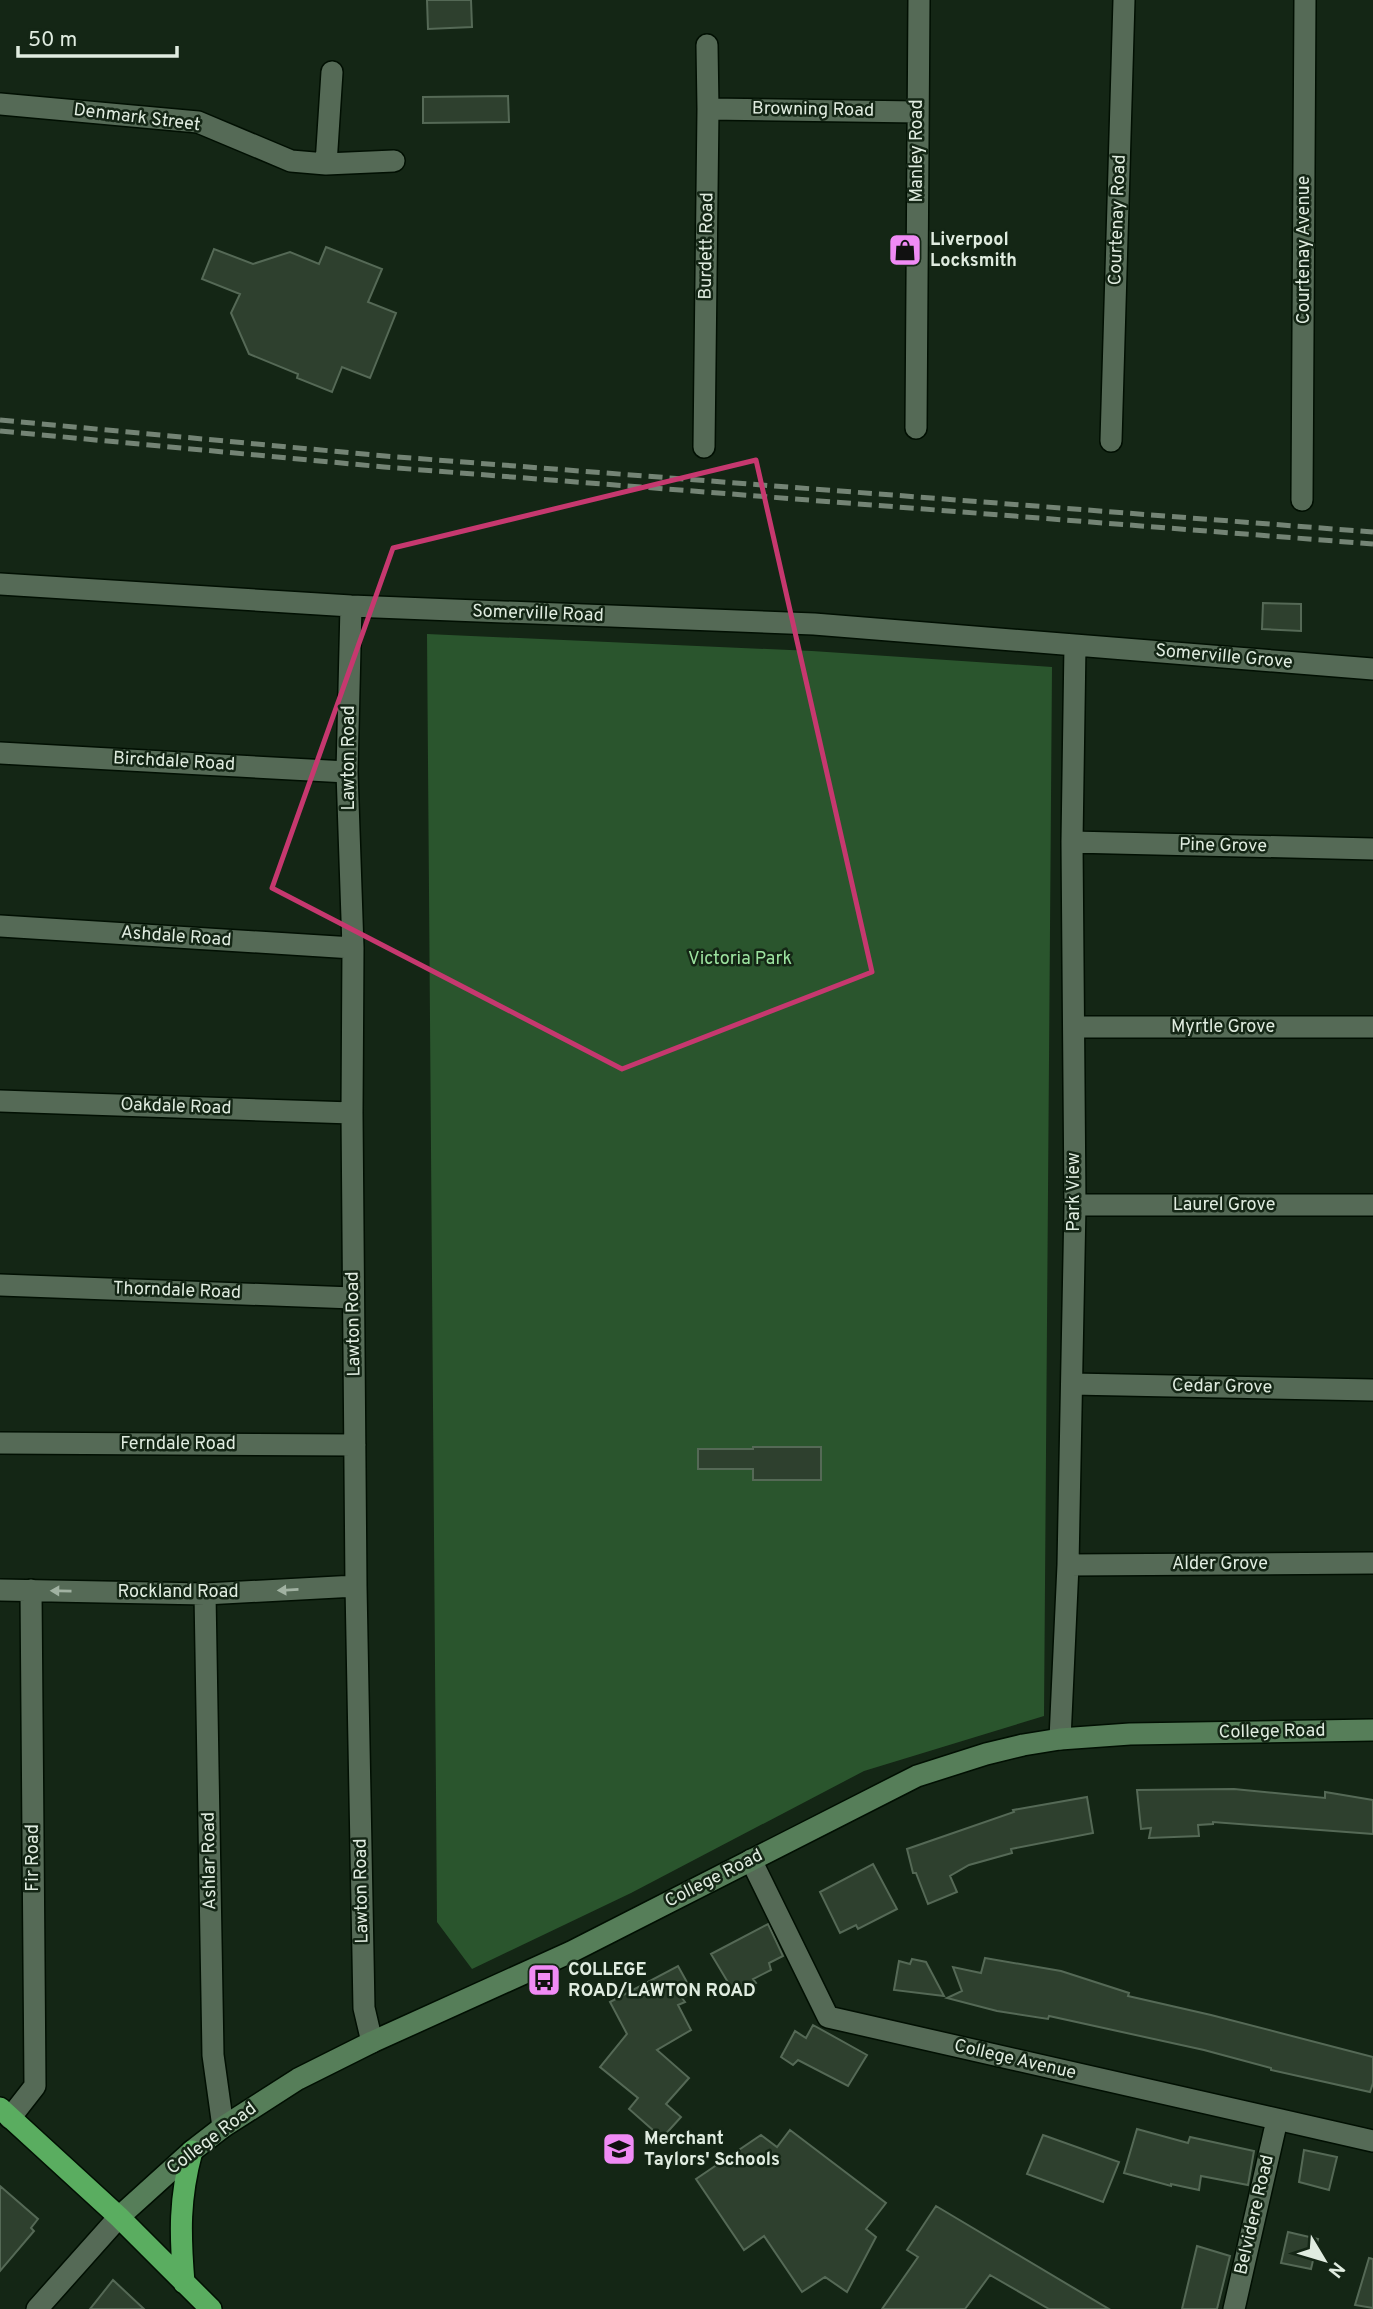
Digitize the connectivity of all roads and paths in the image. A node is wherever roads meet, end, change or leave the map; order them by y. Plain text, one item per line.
1 (919, 0) edge
2 (1124, 0) edge
3 (1305, 0) edge
4 (707, 45) dead end
5 (332, 72) dead end
6 (0, 104) edge
7 (708, 109) junction
8 (918, 112) junction
9 (394, 161) dead end
10 (326, 163) junction
11 (916, 428) dead end
12 (1111, 441) dead end
13 (704, 447) dead end
14 (1302, 500) dead end
15 (0, 584) edge
16 (351, 606) junction
17 (1075, 645) junction
18 (1373, 669) edge
19 (0, 752) edge
20 (347, 772) junction
21 (1072, 842) junction
22 (1373, 849) edge
23 (0, 926) edge
24 (353, 948) junction
25 (1074, 1027) junction
26 (1373, 1027) edge
27 (0, 1101) edge
28 (352, 1114) junction
29 (1074, 1205) junction
30 (1373, 1205) edge
31 (0, 1285) edge
32 (354, 1298) junction
33 (1072, 1384) junction
34 (1373, 1390) edge
35 (0, 1443) edge
36 (355, 1445) junction
37 (1373, 1563) edge
38 (1068, 1565) junction
39 (356, 1587) junction
40 (0, 1590) edge
41 (31, 1590) junction
42 (205, 1594) junction
43 (1373, 1730) edge
44 (1060, 1740) junction
45 (751, 1860) junction
46 (372, 2042) junction
47 (5, 2113) edge
48 (1277, 2120) junction
49 (223, 2127) junction
50 (1373, 2141) edge
51 (192, 2151) junction
52 (119, 2217) junction
53 (184, 2283) junction
54 (37, 2309) edge
55 (211, 2309) edge
56 (1234, 2309) edge

1 - 8 street, Manley Road
2 - 12 street, Courtenay Road
3 - 14 street, Courtenay Avenue
4 - 7 street, Burdett Road
5 - 10 street
6 - 10 street, Denmark Street
7 - 8 street, Browning Road
7 - 13 street, Burdett Road
8 - 11 street, Manley Road
9 - 10 street, Denmark Street
15 - 16 street, Somerville Road
16 - 17 street, Somerville Road
16 - 20 street, Lawton Road
17 - 18 street, Somerville Grove
17 - 21 street, Park View
19 - 20 street, Birchdale Road
20 - 24 street, Lawton Road
21 - 22 street, Pine Grove
21 - 25 street, Park View
23 - 24 street, Ashdale Road
24 - 28 street, Lawton Road
25 - 26 street, Myrtle Grove
25 - 29 street, Park View
27 - 28 street, Oakdale Road
28 - 32 street, Lawton Road
29 - 30 street, Laurel Grove
29 - 33 street, Park View
31 - 32 street, Thorndale Road
32 - 36 street, Lawton Road
33 - 34 street, Cedar Grove
33 - 38 street, Park View
35 - 36 street, Ferndale Road
36 - 39 street, Lawton Road
37 - 38 street, Alder Grove
38 - 44 street, Park View
39 -> 42 street, Rockland Road
39 - 46 street, Lawton Road
40 - 41 street, Rockland Road
42 -> 41 street, Rockland Road
41 - 47 street, Fir Road
42 - 49 street, Ashlar Road
43 - 44 street, College Road
44 - 45 street, College Road
45 - 46 street, College Road
45 - 48 street, College Avenue
46 - 49 street, College Road
47 - 52 highway
48 - 50 street, College Avenue
48 - 56 street, Belvidere Road
49 - 51 street, College Road
51 - 52 street, College Road
51 - 53 highway
52 - 53 highway
52 - 54 street
53 - 55 highway

